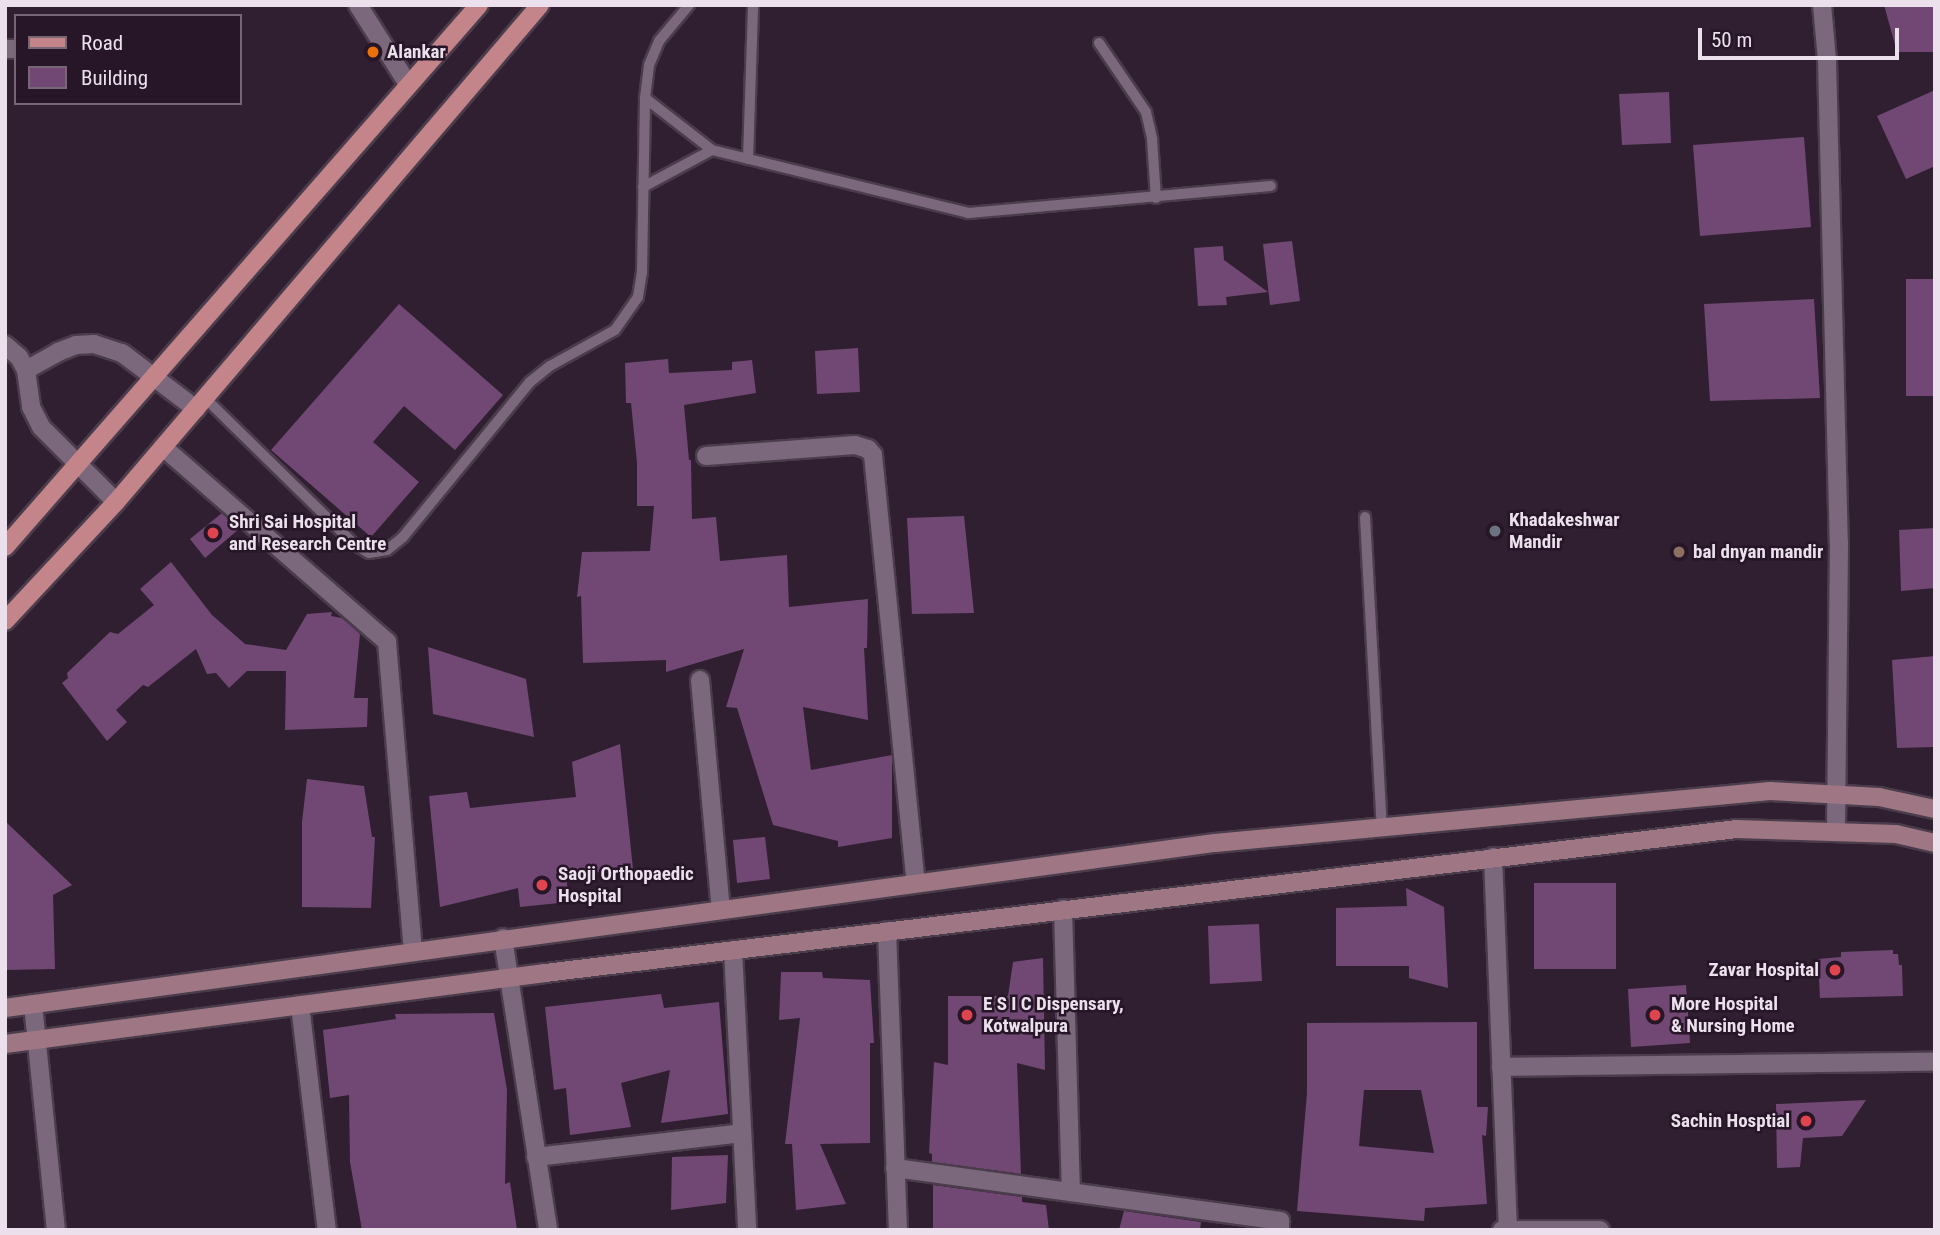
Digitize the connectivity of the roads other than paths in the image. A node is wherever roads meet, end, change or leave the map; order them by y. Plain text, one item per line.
1 (358, 5) edge
2 (479, 5) edge
3 (541, 5) edge
4 (689, 5) edge
5 (753, 5) edge
6 (1822, 5) edge
7 (1099, 43) dead end
8 (408, 84) junction
9 (645, 98) junction
10 (712, 150) junction
11 (748, 159) junction
12 (1271, 186) dead end
13 (643, 187) junction
14 (1156, 198) junction
15 (5, 345) edge
16 (26, 370) junction
17 (154, 376) junction
18 (200, 403) junction
19 (163, 447) junction
20 (706, 456) dead end
21 (77, 464) junction
22 (116, 502) junction
23 (1365, 517) dead end
24 (5, 547) edge
25 (5, 621) edge
26 (700, 680) dead end
27 (1836, 795) junction
28 (1935, 809) edge
29 (1382, 827) junction
30 (1836, 832) junction
31 (1935, 843) edge
32 (1493, 857) junction
33 (916, 883) junction
34 (722, 909) junction
35 (1063, 909) junction
36 (887, 931) junction
37 (503, 938) junction
38 (733, 950) junction
39 (413, 951) junction
40 (510, 978) junction
41 (33, 1004) junction
42 (300, 1005) junction
43 (5, 1008) edge
44 (37, 1040) junction
45 (5, 1044) edge
46 (1935, 1062) edge
47 (1502, 1067) junction
48 (742, 1133) junction
49 (536, 1157) junction
50 (895, 1168) junction
51 (1071, 1192) junction
52 (1506, 1229) edge
53 (56, 1230) edge
54 (327, 1230) edge
55 (548, 1230) edge
56 (747, 1230) edge
57 (898, 1230) edge
58 (1280, 1230) edge
59 (1600, 1230) edge

1 - 8 street
2 - 8 main road
3 - 18 main road
4 - 9 lane
5 - 11 lane
6 - 27 street
7 - 14 lane
8 - 17 main road
9 - 10 lane
9 - 13 lane
10 - 11 lane
10 - 13 lane
11 - 14 lane
12 - 14 lane
13 - 18 lane
15 - 16 street
16 - 17 street
16 - 21 street
17 - 18 street
17 - 21 main road
18 - 19 main road
19 - 22 main road
19 - 39 street
20 - 33 street
21 - 22 street
21 - 24 main road
22 - 25 main road
23 - 29 lane
26 - 34 street
27 - 28 street
27 - 29 street
27 - 30 street
29 - 33 street
30 - 31 street
30 - 32 street
32 - 35 street
32 - 47 street
33 - 34 street
34 - 37 street
35 - 36 street
35 - 51 street
36 - 38 street
36 - 50 street
37 - 39 street
37 - 40 street
38 - 40 street
38 - 48 street
39 - 41 street
40 - 42 street
40 - 49 street
41 - 43 street
41 - 44 street
42 - 44 street
42 - 54 street
44 - 45 street
44 - 53 street
46 - 47 street
47 - 52 street
48 - 49 street
48 - 56 street
49 - 55 street
50 - 51 street
50 - 57 street
51 - 58 street
52 - 59 street

